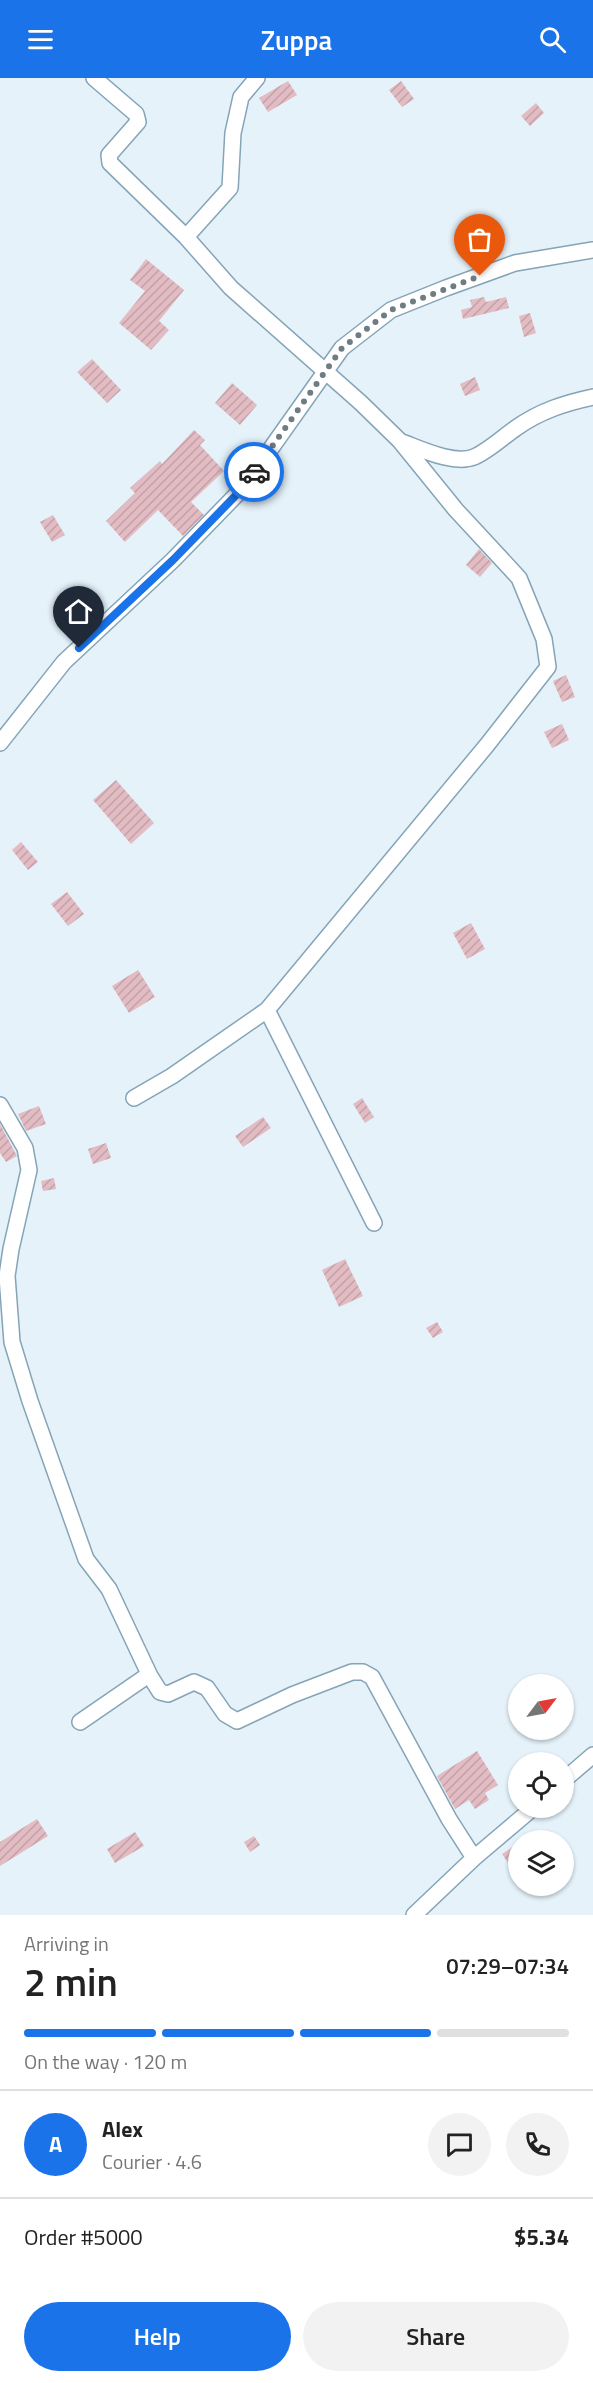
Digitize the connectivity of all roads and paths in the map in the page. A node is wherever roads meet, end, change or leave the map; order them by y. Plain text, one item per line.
1 (94, 78) edge
2 (257, 78) edge
3 (186, 237) junction
4 (593, 250) edge
5 (325, 373) junction
6 (593, 398) edge
7 (400, 441) junction
8 (0, 743) edge
9 (267, 1010) junction
10 (134, 1098) dead end
11 (0, 1104) edge
12 (374, 1223) dead end
13 (150, 1676) junction
14 (80, 1722) dead end
15 (593, 1755) edge
16 (574, 1771) edge
17 (520, 1818) edge
18 (474, 1858) junction
19 (414, 1915) edge

1 - 3 street
2 - 3 street
3 - 5 street
4 - 5 street
5 - 7 street
5 - 8 street
6 - 7 street
7 - 9 street
9 - 10 street
9 - 12 street
11 - 13 street
13 - 14 street
13 - 18 street
15 - 16 street
17 - 18 street
18 - 19 street

